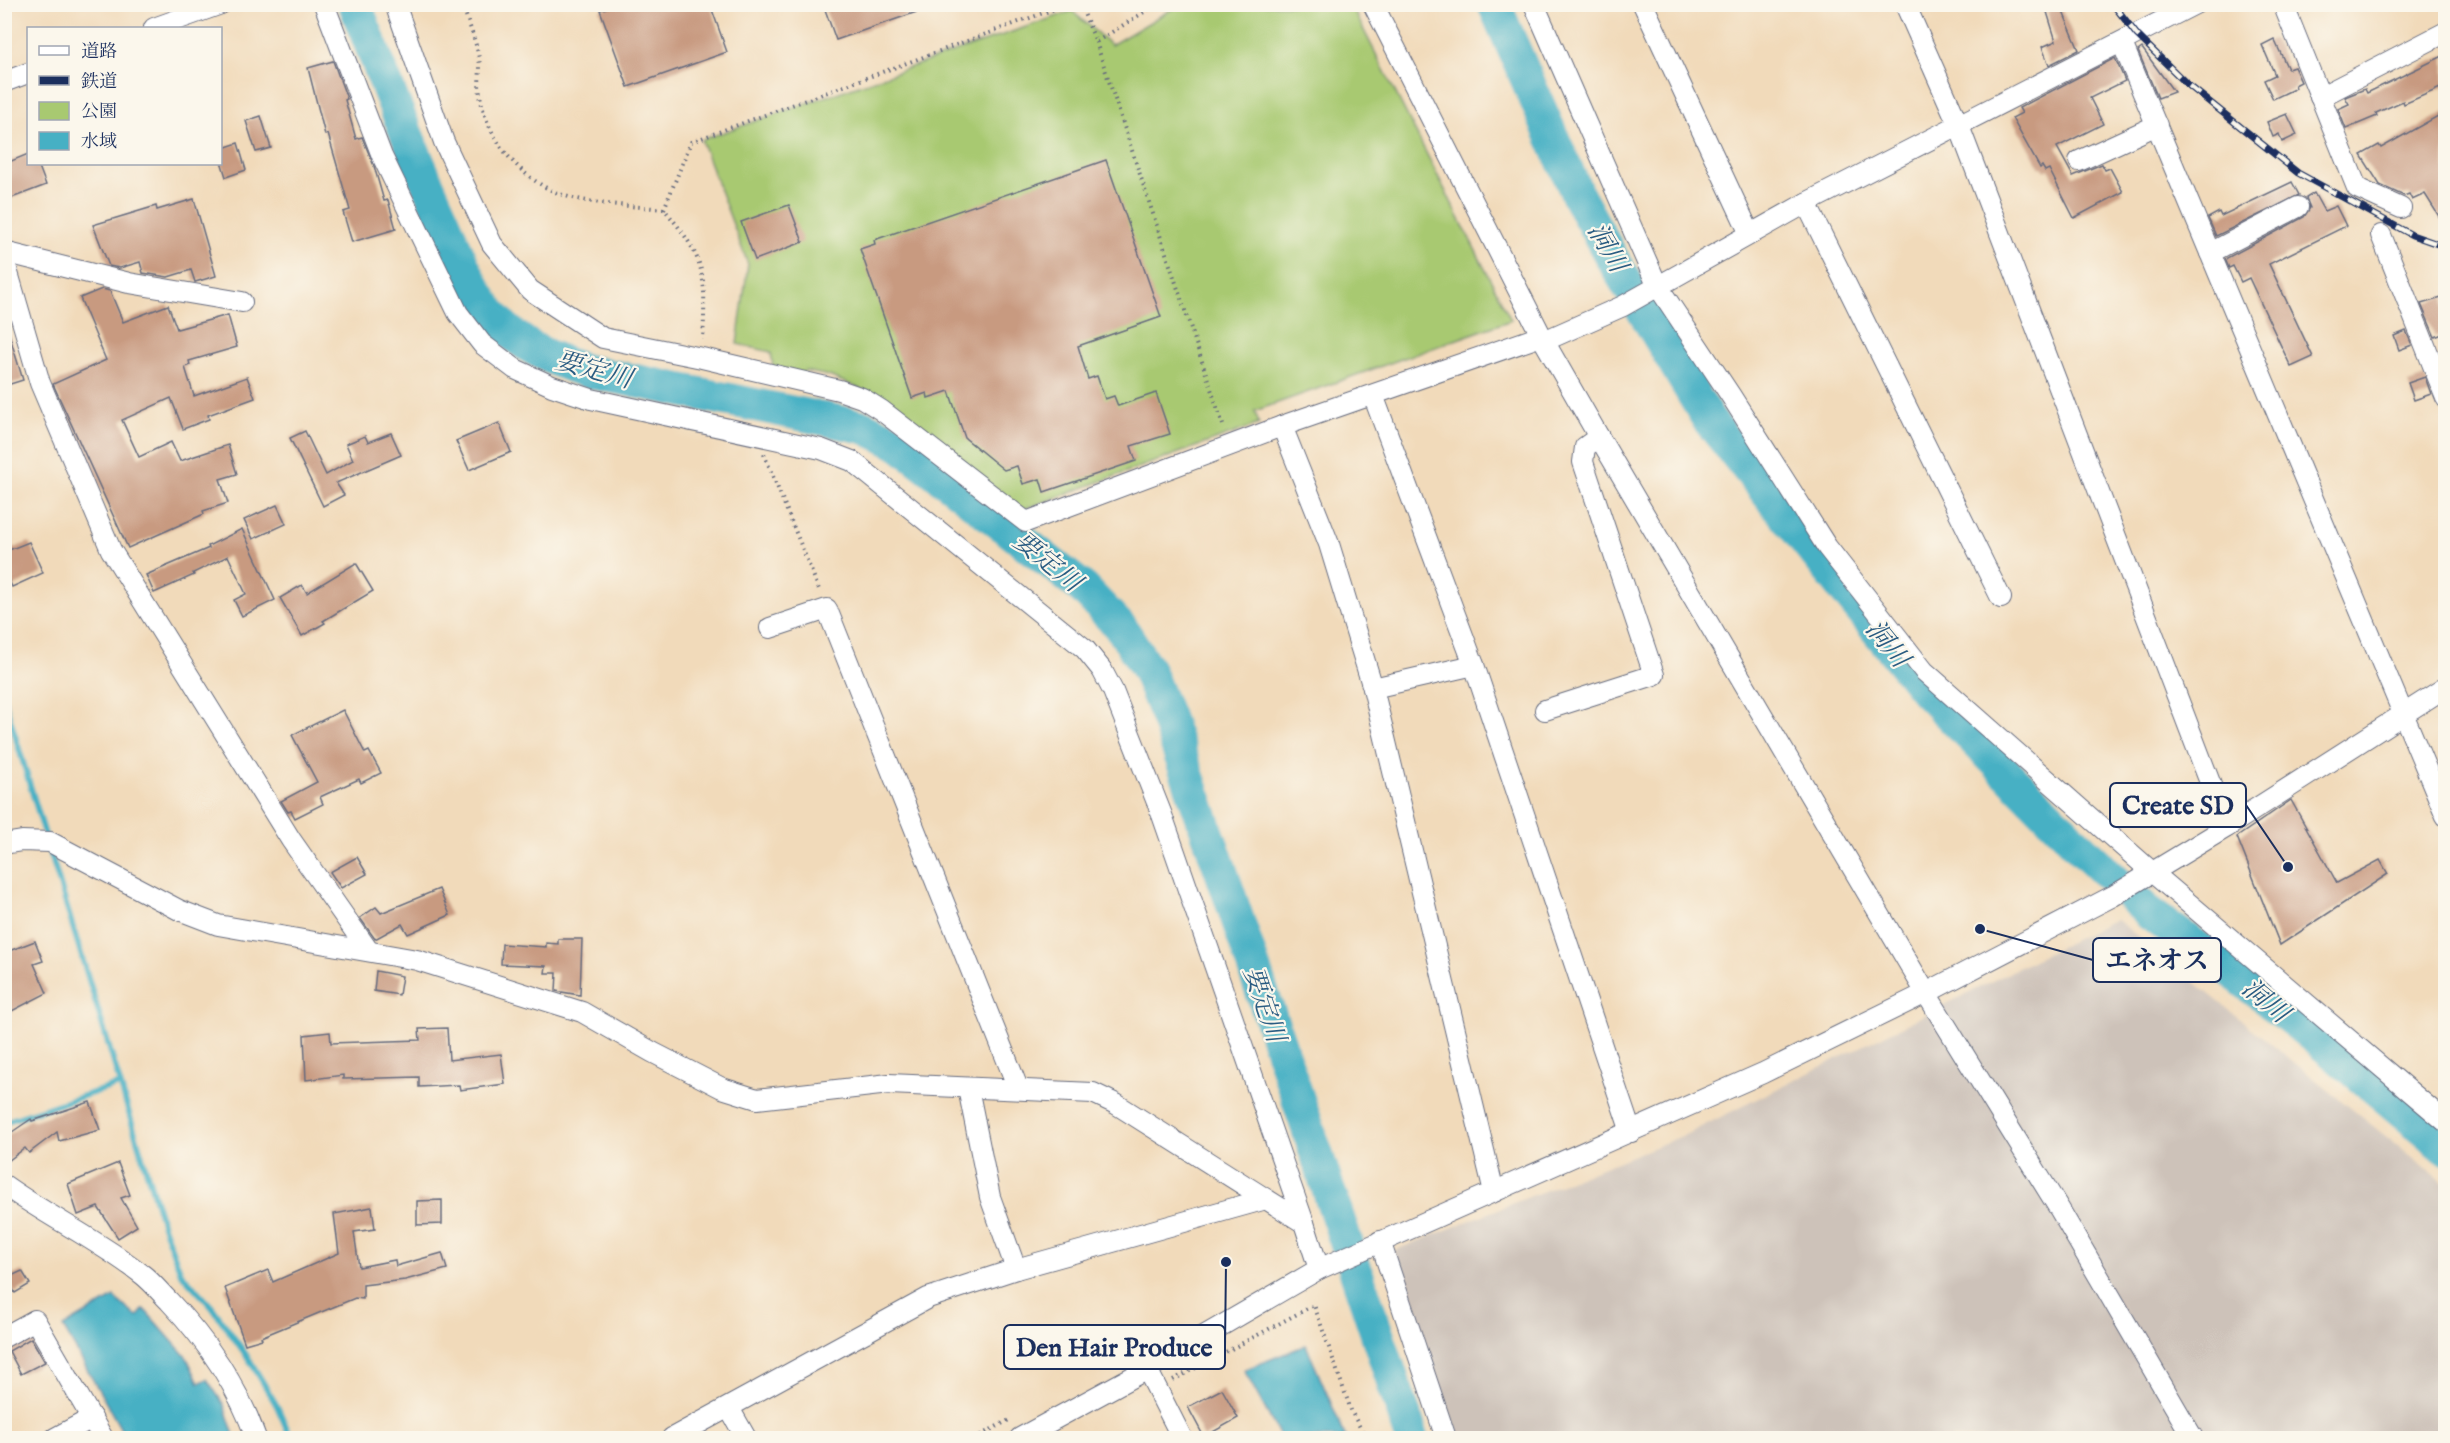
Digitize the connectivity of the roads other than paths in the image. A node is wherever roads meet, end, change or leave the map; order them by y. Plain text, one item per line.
1 (222, 4) edge
2 (324, 4) edge
3 (395, 4) edge
4 (1373, 4) edge
5 (1534, 4) edge
6 (1643, 4) edge
7 (1905, 4) edge
8 (2194, 4) edge
9 (2283, 4) edge
10 (157, 27) edge
11 (2445, 32) edge
12 (2122, 43) junction
13 (27, 73) edge
14 (4, 82) edge
15 (2320, 97) junction
16 (2157, 125) junction
17 (1959, 126) junction
18 (2079, 161) dead end
19 (1806, 203) junction
20 (2298, 207) dead end
21 (2401, 208) dead end
22 (1750, 234) junction
23 (2381, 235) dead end
24 (4, 252) edge
25 (2210, 253) junction
26 (4, 259) edge
27 (1653, 288) junction
28 (242, 302) dead end
29 (1543, 338) junction
30 (1373, 395) junction
31 (2445, 398) edge
32 (1282, 426) junction
33 (1599, 437) junction
34 (2001, 598) dead end
35 (770, 628) dead end
36 (1474, 665) junction
37 (2445, 687) edge
38 (1373, 688) junction
39 (1545, 710) dead end
40 (2403, 714) junction
41 (2445, 816) edge
42 (2227, 827) junction
43 (13, 843) edge
44 (2153, 873) junction
45 (368, 950) junction
46 (1926, 993) junction
47 (968, 1088) junction
48 (1018, 1088) junction
49 (2445, 1122) edge
50 (1631, 1132) junction
51 (4, 1185) edge
52 (1494, 1192) junction
53 (1266, 1199) junction
54 (1304, 1223) junction
55 (1380, 1241) junction
56 (1016, 1269) junction
57 (1319, 1269) junction
58 (4, 1337) edge
59 (1147, 1369) junction
60 (729, 1408) junction
61 (92, 1418) junction
62 (1177, 1437) edge
63 (55, 1438) edge
64 (103, 1438) edge
65 (256, 1438) edge
66 (672, 1438) edge
67 (746, 1438) edge
68 (1020, 1438) edge
69 (1446, 1438) edge
70 (2193, 1438) edge

1 - 10 street
2 - 54 street
3 - 32 street
4 - 29 street
5 - 27 street
6 - 22 street
7 - 17 street
8 - 12 street
9 - 15 street
11 - 15 street
12 - 16 street
12 - 17 street
13 - 14 street
15 - 21 street
16 - 18 street
16 - 25 street
17 - 19 street
17 - 42 street
19 - 22 street
19 - 34 street
20 - 25 street
22 - 27 street
23 - 31 street
24 - 28 street
25 - 40 street
26 - 45 street
27 - 29 street
27 - 44 street
29 - 30 street
29 - 33 street
30 - 32 street
30 - 36 street
32 - 38 street
33 - 39 street
33 - 46 street
35 - 48 street
36 - 38 street
36 - 50 street
37 - 40 street
38 - 52 street
40 - 41 street
40 - 42 street
42 - 44 street
43 - 45 street
44 - 46 street
44 - 49 street
45 - 47 street
46 - 50 street
46 - 70 street
47 - 48 street
47 - 56 street
48 - 53 street
50 - 52 street
51 - 65 street
52 - 55 street
53 - 54 street
53 - 56 street
54 - 57 street
55 - 57 street
55 - 69 street
56 - 60 street
57 - 59 street
58 - 61 street
59 - 62 street
59 - 68 street
60 - 66 street
60 - 67 street
61 - 63 street
61 - 64 street

